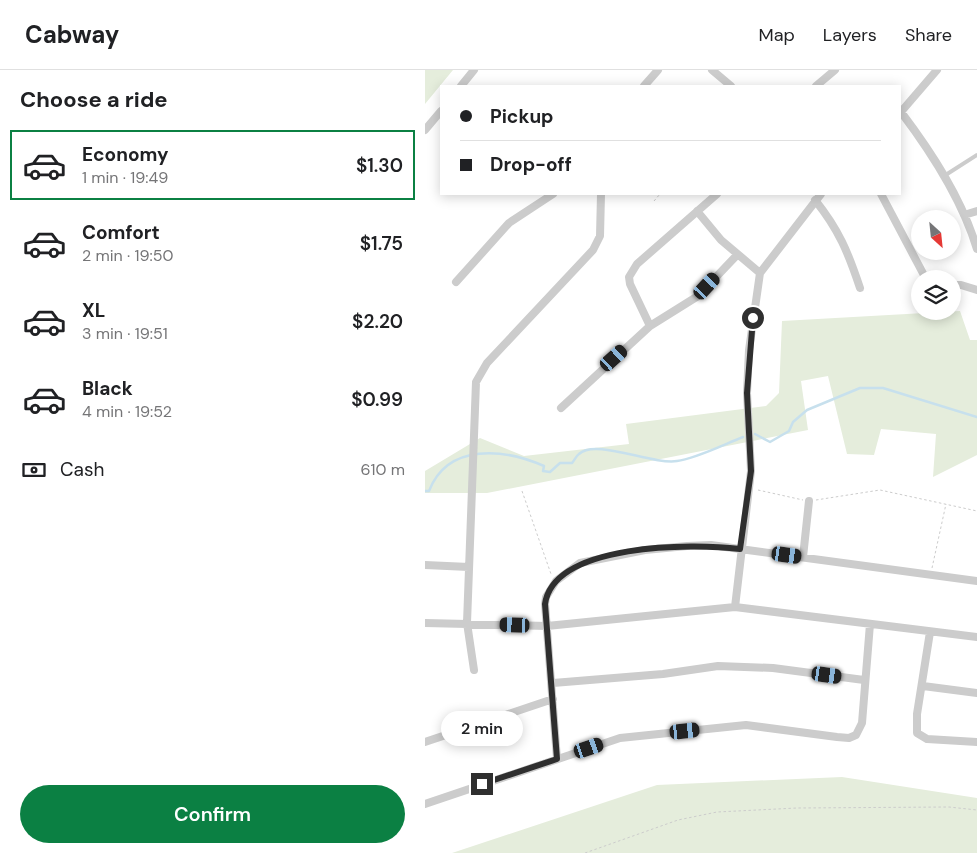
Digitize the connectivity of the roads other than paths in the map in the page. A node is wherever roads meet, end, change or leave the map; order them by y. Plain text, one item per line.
1 (475, 70) edge
2 (658, 70) edge
3 (712, 70) edge
4 (835, 70) edge
5 (937, 70) edge
6 (462, 85) edge
7 (645, 85) edge
8 (730, 85) edge
9 (818, 85) edge
10 (440, 111) edge
11 (901, 111) edge
12 (901, 113) edge
13 (425, 130) edge
14 (977, 155) edge
15 (944, 176) junction
16 (551, 195) edge
17 (601, 195) edge
18 (716, 195) edge
19 (820, 195) edge
20 (882, 195) edge
21 (815, 200) junction
22 (697, 211) junction
23 (977, 211) edge
24 (964, 215) junction
25 (977, 249) edge
26 (737, 255) junction
27 (921, 270) edge
28 (760, 273) junction
29 (456, 282) dead end
30 (961, 285) edge
31 (861, 288) dead end
32 (977, 290) edge
33 (650, 326) junction
34 (561, 408) dead end
35 (809, 501) road end
36 (740, 549) junction
37 (803, 557) junction
38 (425, 565) edge
39 (469, 567) junction
40 (977, 581) edge
41 (735, 606) junction
42 (425, 623) edge
43 (467, 624) junction
44 (870, 624) junction
45 (547, 626) junction
46 (930, 632) junction
47 (977, 637) edge
48 (474, 670) dead end
49 (864, 680) junction
50 (553, 683) junction
51 (923, 686) junction
52 (977, 693) edge
53 (553, 699) junction
54 (425, 740) edge
55 (977, 742) edge
56 (557, 759) junction
57 (425, 804) edge

1 - 6 street
2 - 7 street
3 - 8 street
4 - 9 street
5 - 11 street
10 - 13 street
12 - 15 street
14 - 15 lane
15 - 24 street
16 - 29 street
17 - 39 street
18 - 22 street
19 - 21 street
20 - 27 street
21 - 28 street
21 - 31 street
22 - 26 street
22 - 33 street
23 - 24 street
24 - 25 street
26 - 28 street
26 - 33 street
28 - 36 street
30 - 32 street
33 - 34 street
35 - 37 street
36 - 37 street
36 - 41 street
36 - 45 street
37 - 40 street
38 - 39 street
39 - 43 street
41 - 44 street
41 - 45 street
42 - 43 street
43 - 45 street
43 - 48 street
44 - 46 street
44 - 49 street
45 - 50 street
46 - 47 street
46 - 51 street
49 - 50 street
49 - 56 street
50 - 53 street
51 - 52 street
51 - 55 street
53 - 54 street
53 - 56 street
56 - 57 street

